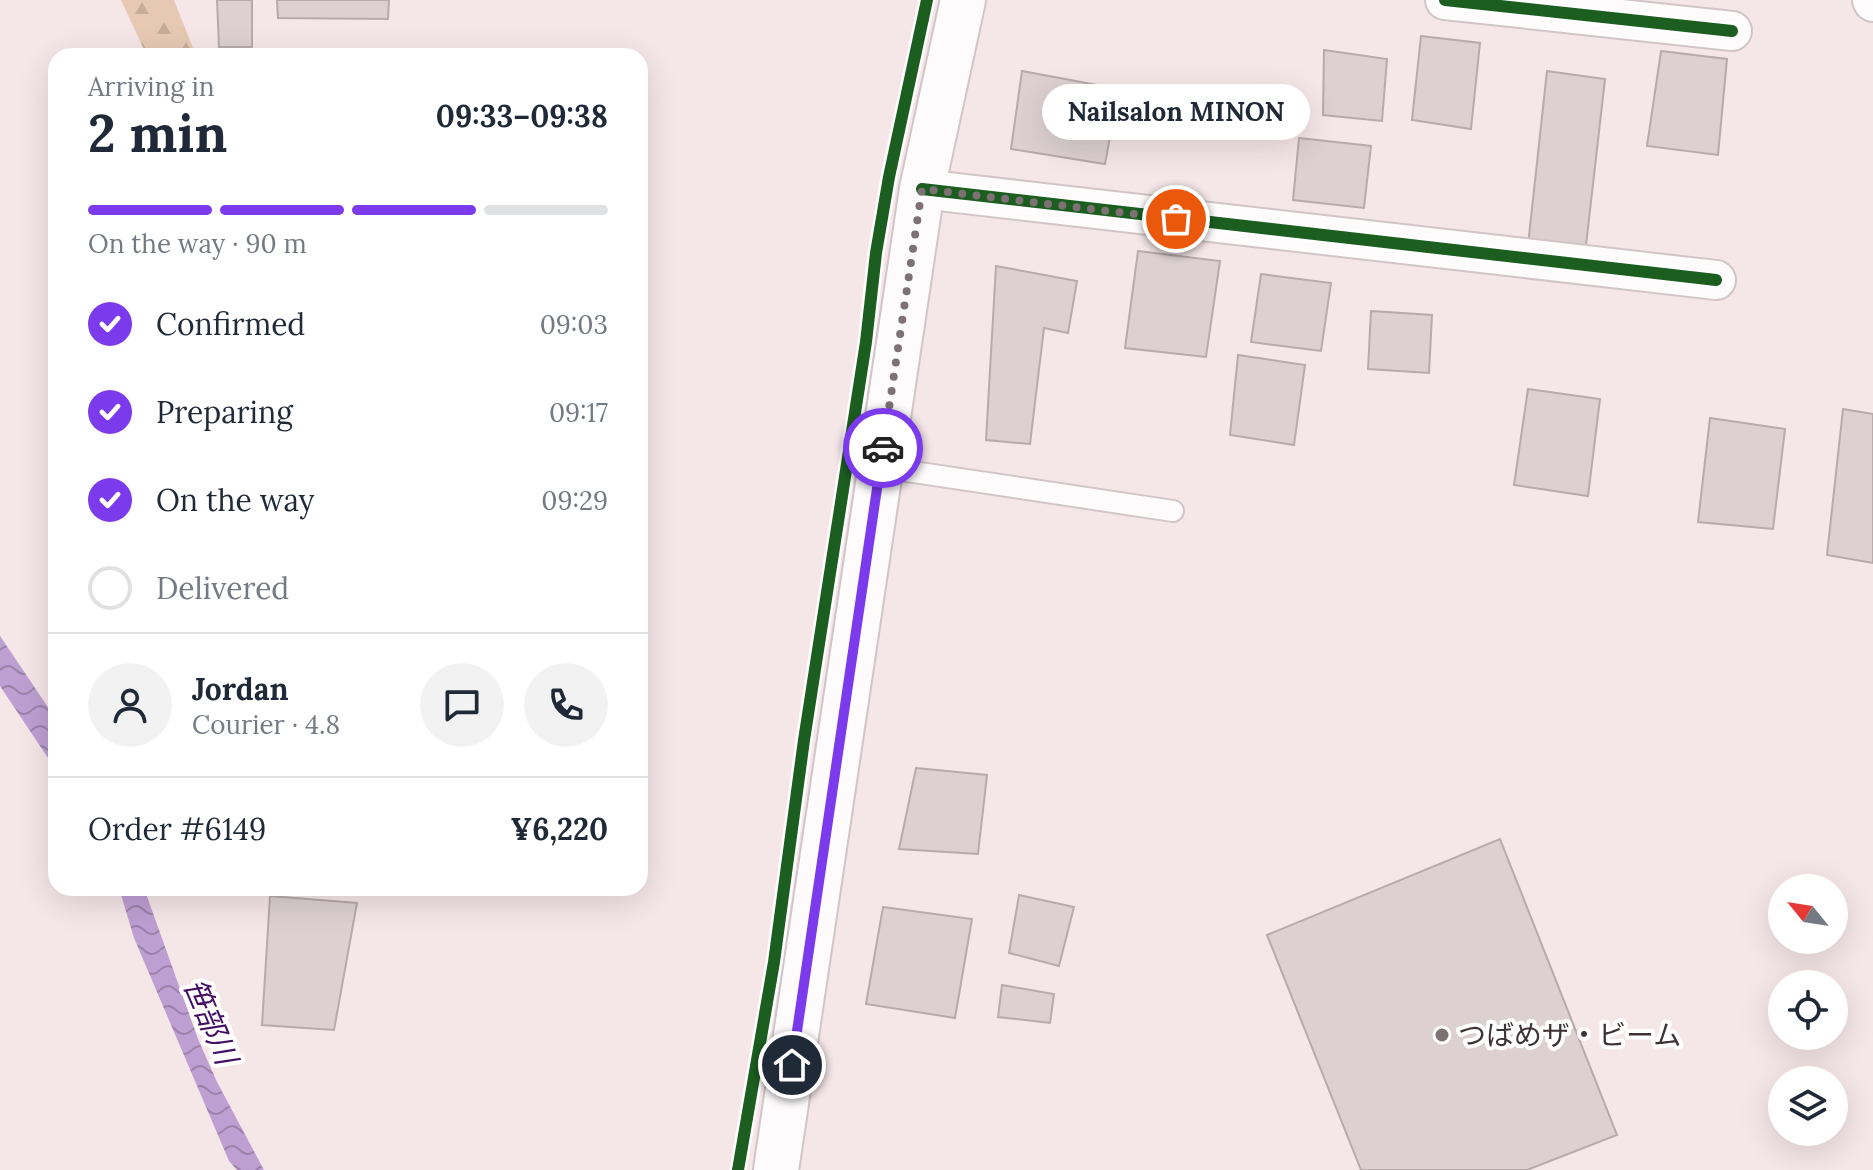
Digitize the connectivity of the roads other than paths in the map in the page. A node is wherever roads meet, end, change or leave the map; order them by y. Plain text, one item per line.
1 (963, 0) edge
2 (1445, 0) edge
3 (1732, 31) dead end
4 (922, 189) junction
5 (1716, 280) dead end
6 (880, 467) junction
7 (1173, 511) dead end
8 (776, 1170) edge

1 - 4 main road
2 - 3 street
4 - 5 street
4 - 6 main road
6 - 7 lane
6 - 8 main road

